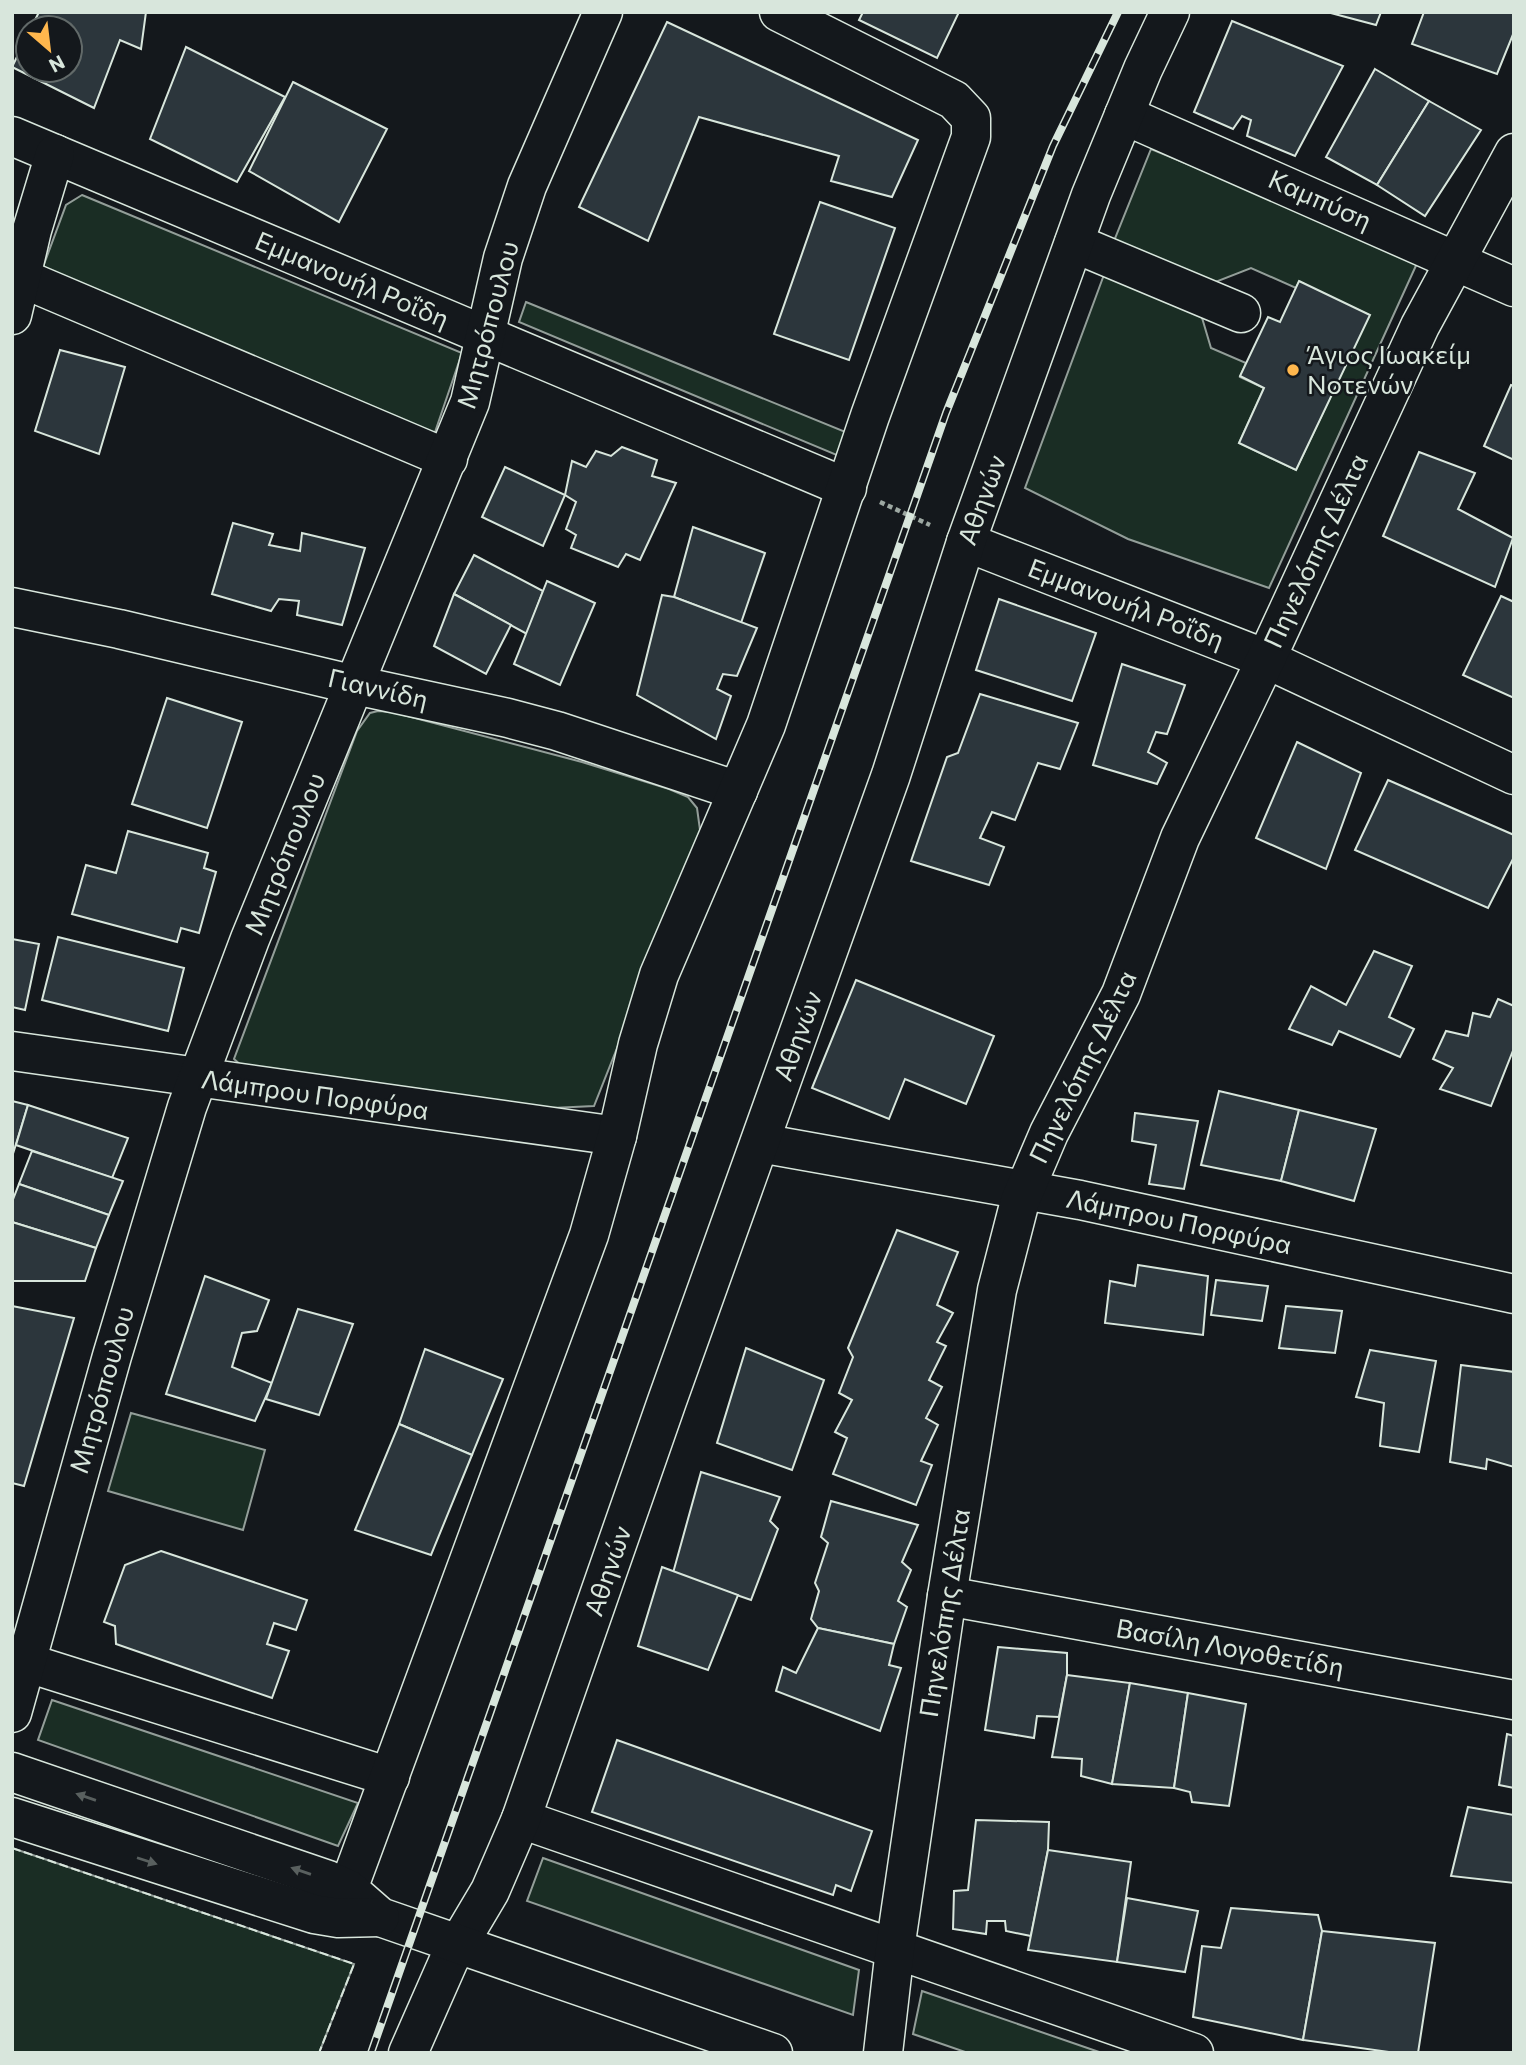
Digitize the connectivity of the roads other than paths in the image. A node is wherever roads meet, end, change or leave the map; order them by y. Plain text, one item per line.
1 (603, 12) edge
2 (779, 12) edge
3 (1170, 12) edge
4 (1124, 115) junction
5 (12, 136) edge
6 (1514, 153) edge
7 (55, 154) junction
8 (1074, 243) junction
9 (1454, 258) junction
10 (16, 275) edge
11 (1514, 287) edge
12 (1241, 313) dead end
13 (12, 315) edge
14 (484, 336) junction
15 (447, 459) junction
16 (847, 488) junction
17 (966, 542) junction
18 (12, 607) edge
19 (1266, 659) junction
20 (355, 685) junction
21 (1514, 775) edge
22 (738, 791) junction
23 (12, 1051) edge
24 (197, 1079) junction
25 (617, 1136) junction
26 (760, 1143) junction
27 (1025, 1189) junction
28 (1514, 1294) edge
29 (947, 1596) junction
30 (19, 1661) edge
31 (1514, 1700) edge
32 (12, 1713) edge
33 (12, 1772) edge
34 (390, 1777) junction
35 (12, 1817) edge
36 (522, 1819) junction
37 (348, 1889) junction
38 (380, 1917) junction
39 (458, 1944) junction
40 (895, 1949) junction
41 (408, 2053) edge
42 (773, 2053) edge
43 (883, 2053) edge
44 (1194, 2053) edge

1 - 14 street, Μητρόπουλου
2 - 16 street
3 - 4 street, Αθηνών
4 - 8 street, Αθηνών
4 - 9 street, Καμπύση
5 - 7 street, Εμμανουήλ Ροΐδη
6 - 9 street, Πηνελόπης Δέλτα
7 - 10 street
7 - 14 street, Εμμανουήλ Ροΐδη
8 - 12 street
8 - 17 street, Αθηνών
9 - 11 street, Καμπύση
9 - 19 street, Πηνελόπης Δέλτα
10 - 13 street
10 - 15 street
14 - 15 street, Μητρόπουλου
14 - 16 street, Εμμανουήλ Ροΐδη
15 - 20 street, Μητρόπουλου
16 - 22 street
17 - 19 street, Εμμανουήλ Ροΐδη
17 - 26 street, Αθηνών
18 - 20 street, Γιαννίδη
19 - 21 street, Εμμανουήλ Ροΐδη
19 - 27 street, Πηνελόπης Δέλτα
20 - 22 street, Γιαννίδη
20 - 24 street, Μητρόπουλου
22 - 25 street
23 - 24 street, Λάμπρου Πορφύρα
24 - 25 street, Λάμπρου Πορφύρα
24 - 30 street, Μητρόπουλου
25 - 34 street
26 - 27 street, Λάμπρου Πορφύρα
26 - 36 street, Αθηνών
27 - 28 street, Λάμπρου Πορφύρα
27 - 29 street, Πηνελόπης Δέλτα
29 - 31 street, Βασίλη Λογοθετίδη
29 - 40 street, Πηνελόπης Δέλτα
30 - 32 street, Μητρόπουλου
30 - 34 street
37 -> 33 street
34 - 37 street
35 -> 38 street
36 - 39 street, Αθηνών
36 - 40 street
37 - 38 street
38 - 39 street
39 - 41 street, Αθηνών
39 - 42 street
40 - 43 street, Πηνελόπης Δέλτα
40 - 44 street

